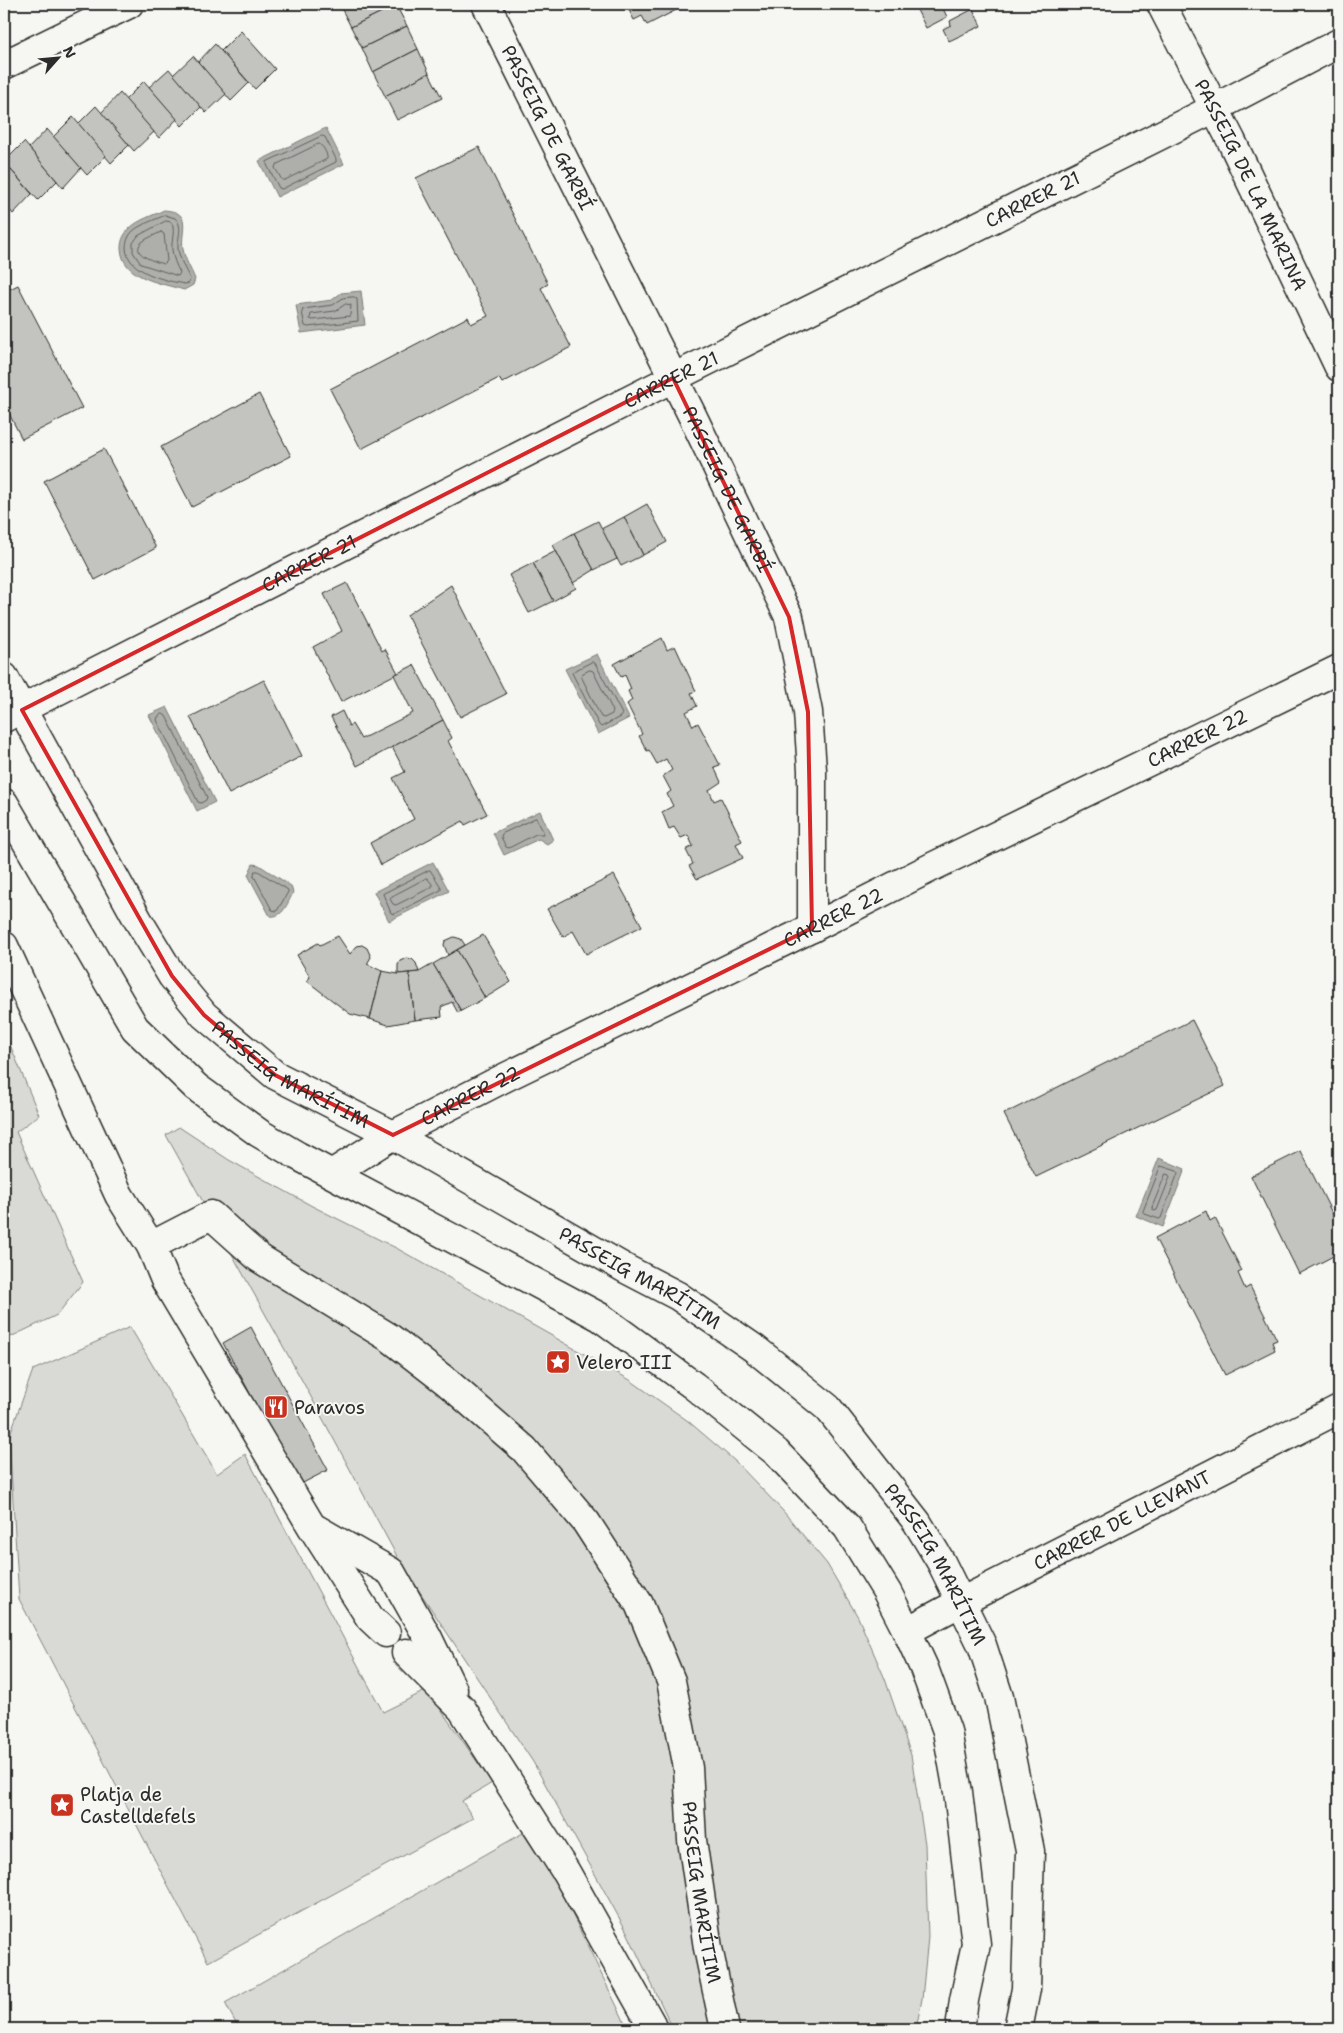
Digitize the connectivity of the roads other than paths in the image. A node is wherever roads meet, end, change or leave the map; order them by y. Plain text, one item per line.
1 (129, 4) edge
2 (486, 4) edge
3 (1161, 4) edge
4 (1339, 43) edge
5 (4, 65) edge
6 (1215, 108) junction
7 (1339, 368) edge
8 (673, 378) junction
9 (1339, 669) edge
10 (4, 677) edge
11 (13, 714) edge
12 (4, 803) edge
13 (812, 928) junction
14 (4, 946) edge
15 (394, 1135) junction
16 (333, 1173) junction
17 (151, 1246) junction
18 (1339, 1409) edge
19 (312, 1527) junction
20 (960, 1602) junction
21 (908, 1631) junction
22 (386, 1633) dead end
23 (406, 1652) dead end
24 (462, 1710) junction
25 (654, 2029) edge
26 (725, 2029) edge
27 (960, 2029) edge
28 (1018, 2029) edge

1 - 5 street
2 - 8 street, PASSEIG DE GARBÍ
3 - 6 street, PASSEIG DE LA MARINA
4 - 6 street, CARRER 21
6 - 7 street, PASSEIG DE LA MARINA
6 - 8 street, CARRER 21
8 - 11 street, CARRER 21
8 - 13 street, PASSEIG DE GARBÍ
9 - 13 street, CARRER 22
10 - 11 street, PASSEIG MARÍTIM
11 - 15 street, PASSEIG MARÍTIM
12 - 16 street
13 - 15 street, CARRER 22
14 - 17 street
15 - 16 street, CARRER 22
15 - 20 street, PASSEIG MARÍTIM
16 - 21 street
17 - 19 street
17 - 26 street, PASSEIG MARÍTIM
18 - 20 street, CARRER DE LLEVANT
19 - 22 street
19 - 24 street
20 - 21 street, CARRER DE LLEVANT
20 - 28 street, PASSEIG MARÍTIM
21 - 27 street
23 - 24 street
24 - 25 street

